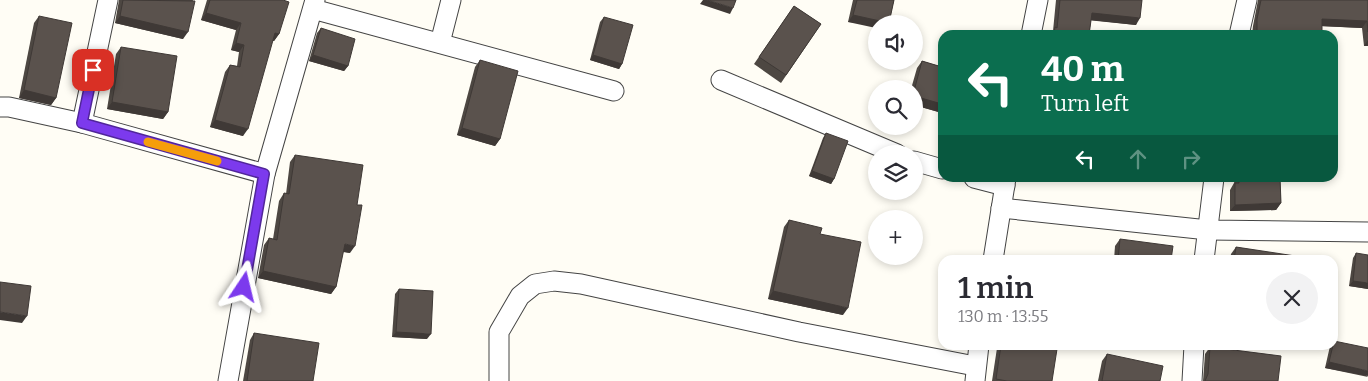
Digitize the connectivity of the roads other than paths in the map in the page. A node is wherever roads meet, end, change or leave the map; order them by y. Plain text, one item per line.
1 (108, 0) edge
2 (450, 0) edge
3 (1038, 0) edge
4 (1247, 0) edge
5 (314, 4) edge
6 (1033, 30) edge
7 (1240, 30) edge
8 (440, 43) junction
9 (722, 80) dead end
10 (614, 91) dead end
11 (0, 107) edge
12 (82, 123) junction
13 (876, 145) edge
14 (923, 164) edge
15 (938, 168) edge
16 (264, 174) junction
17 (1005, 182) edge
18 (1214, 182) edge
19 (1001, 208) junction
20 (1208, 230) junction
21 (1368, 232) edge
22 (994, 255) edge
23 (1205, 255) edge
24 (978, 350) edge
25 (1194, 350) edge
26 (975, 373) edge
27 (228, 381) edge
28 (499, 381) edge
29 (1192, 381) edge

1 - 12 street
2 - 8 street
3 - 6 street
4 - 7 street
5 - 8 street
5 - 16 street
8 - 10 street
9 - 13 street
11 - 12 street
12 - 16 street
14 - 15 street
16 - 27 street
17 - 19 street
18 - 20 street
19 - 20 street
19 - 22 street
20 - 21 street
20 - 23 street
24 - 26 street
25 - 29 street
26 - 28 street

